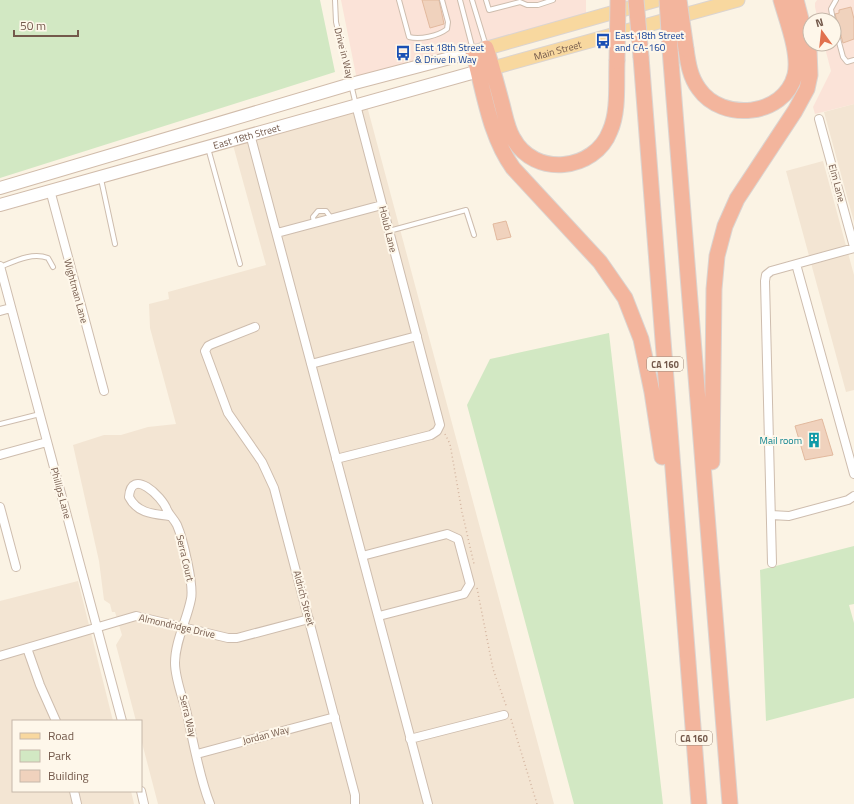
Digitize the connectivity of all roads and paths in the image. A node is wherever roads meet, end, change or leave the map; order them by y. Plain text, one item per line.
1 (335, 0) edge
2 (399, 0) edge
3 (442, 0) edge
4 (460, 0) edge
5 (472, 0) edge
6 (486, 0) edge
7 (540, 0) edge
8 (553, 0) edge
9 (618, 0) edge
10 (636, 0) edge
11 (657, 0) edge
12 (666, 0) edge
13 (679, 0) edge
14 (738, 0) edge
15 (781, 0) edge
16 (796, 0) edge
17 (836, 0) edge
18 (520, 1) edge
19 (538, 5) junction
20 (832, 12) edge
21 (480, 50) junction
22 (842, 52) edge
23 (854, 60) edge
24 (486, 69) junction
25 (351, 84) junction
26 (356, 105) junction
27 (819, 119) dead end
28 (250, 134) junction
29 (207, 146) junction
30 (100, 176) junction
31 (0, 188) edge
32 (50, 190) junction
33 (0, 205) edge
34 (382, 205) junction
35 (388, 231) junction
36 (277, 233) junction
37 (474, 235) dead end
38 (115, 244) dead end
39 (854, 248) edge
40 (240, 264) dead end
41 (796, 264) junction
42 (0, 266) edge
43 (53, 267) dead end
44 (11, 308) junction
45 (0, 311) edge
46 (255, 327) dead end
47 (417, 336) junction
48 (311, 364) junction
49 (104, 391) dead end
50 (40, 414) junction
51 (0, 424) edge
52 (47, 442) junction
53 (850, 445) edge
54 (0, 455) edge
55 (336, 459) junction
56 (854, 474) edge
57 (854, 496) edge
58 (0, 507) edge
59 (771, 515) junction
60 (169, 516) junction
61 (710, 554) junction
62 (362, 556) junction
63 (772, 563) dead end
64 (16, 567) dead end
65 (379, 616) junction
66 (309, 619) junction
67 (97, 627) junction
68 (182, 627) junction
69 (27, 648) junction
70 (0, 656) edge
71 (689, 672) junction
72 (507, 715) joint
73 (335, 717) junction
74 (56, 720) edge
75 (122, 720) edge
76 (410, 739) junction
77 (197, 754) junction
78 (74, 792) edge
79 (141, 792) edge
80 (77, 804) edge
81 (144, 804) edge
82 (210, 804) edge
83 (355, 804) edge
84 (428, 804) edge
85 (537, 804) edge
86 (699, 804) edge
87 (730, 804) edge

1 - 25 lane, Drive in Way
2 - 3 lane
4 - 21 lane
5 - 21 lane
6 - 18 lane
7 - 19 lane
8 - 19 lane
9 - 24 highway, bridge
10 - 71 highway, CA 160, bridge
11 - 21 main road
12 - 61 highway, CA 160, bridge
13 - 15 highway, bridge
14 - 24 main road, Main Street
16 - 61 highway
17 - 20 lane
18 - 19 lane
21 - 24 highway
21 - 25 main road, East 18th Street
22 - 23 lane
24 - 26 main road, East 18th Street
24 - 71 highway
25 - 26 lane, Drive in Way
25 - 31 main road, East 18th Street
26 - 28 main road, East 18th Street
26 - 34 street, Holub Lane
27 - 39 street, Elm Lane
28 - 29 main road, East 18th Street
28 - 36 street
29 - 30 main road, East 18th Street
29 - 40 lane
30 - 32 main road, East 18th Street
30 - 38 lane
32 - 33 main road, East 18th Street
32 - 49 street, Wightman Lane
34 - 35 street, Holub Lane
34 - 36 street
35 - 37 lane
35 - 47 street, Holub Lane
36 - 48 street
39 - 41 street
41 - 53 street
41 - 59 street
42 - 43 lane
42 - 44 street, Phillips Lane
44 - 45 street
44 - 50 street, Phillips Lane
46 - 66 street, Aldrich Street
47 - 48 street
47 - 55 street, Holub Lane
48 - 55 street
50 - 51 lane
50 - 52 street, Phillips Lane
52 - 54 street
52 - 67 street, Phillips Lane
53 - 56 street
55 - 62 street
57 - 59 street
58 - 64 street
59 - 63 street
60 - 60 street, Serra Court
60 - 68 street, Serra Court
61 - 87 highway, CA 160
62 - 65 street
62 - 65 street
65 - 76 street
66 - 68 street, Almondridge Drive
66 - 73 street, Aldrich Street
67 - 68 street, Almondridge Drive
67 - 69 street, Almondridge Drive
67 - 75 street, Phillips Lane
68 - 77 street, Serra Way
69 - 70 street, Almondridge Drive
69 - 74 street
71 - 86 highway, CA 160
72 - 76 street
72 - 85 path
73 - 77 street, Jordan Way
73 - 83 street, Aldrich Street
76 - 84 street
77 - 82 street, Serra Way
78 - 80 street
79 - 81 street

